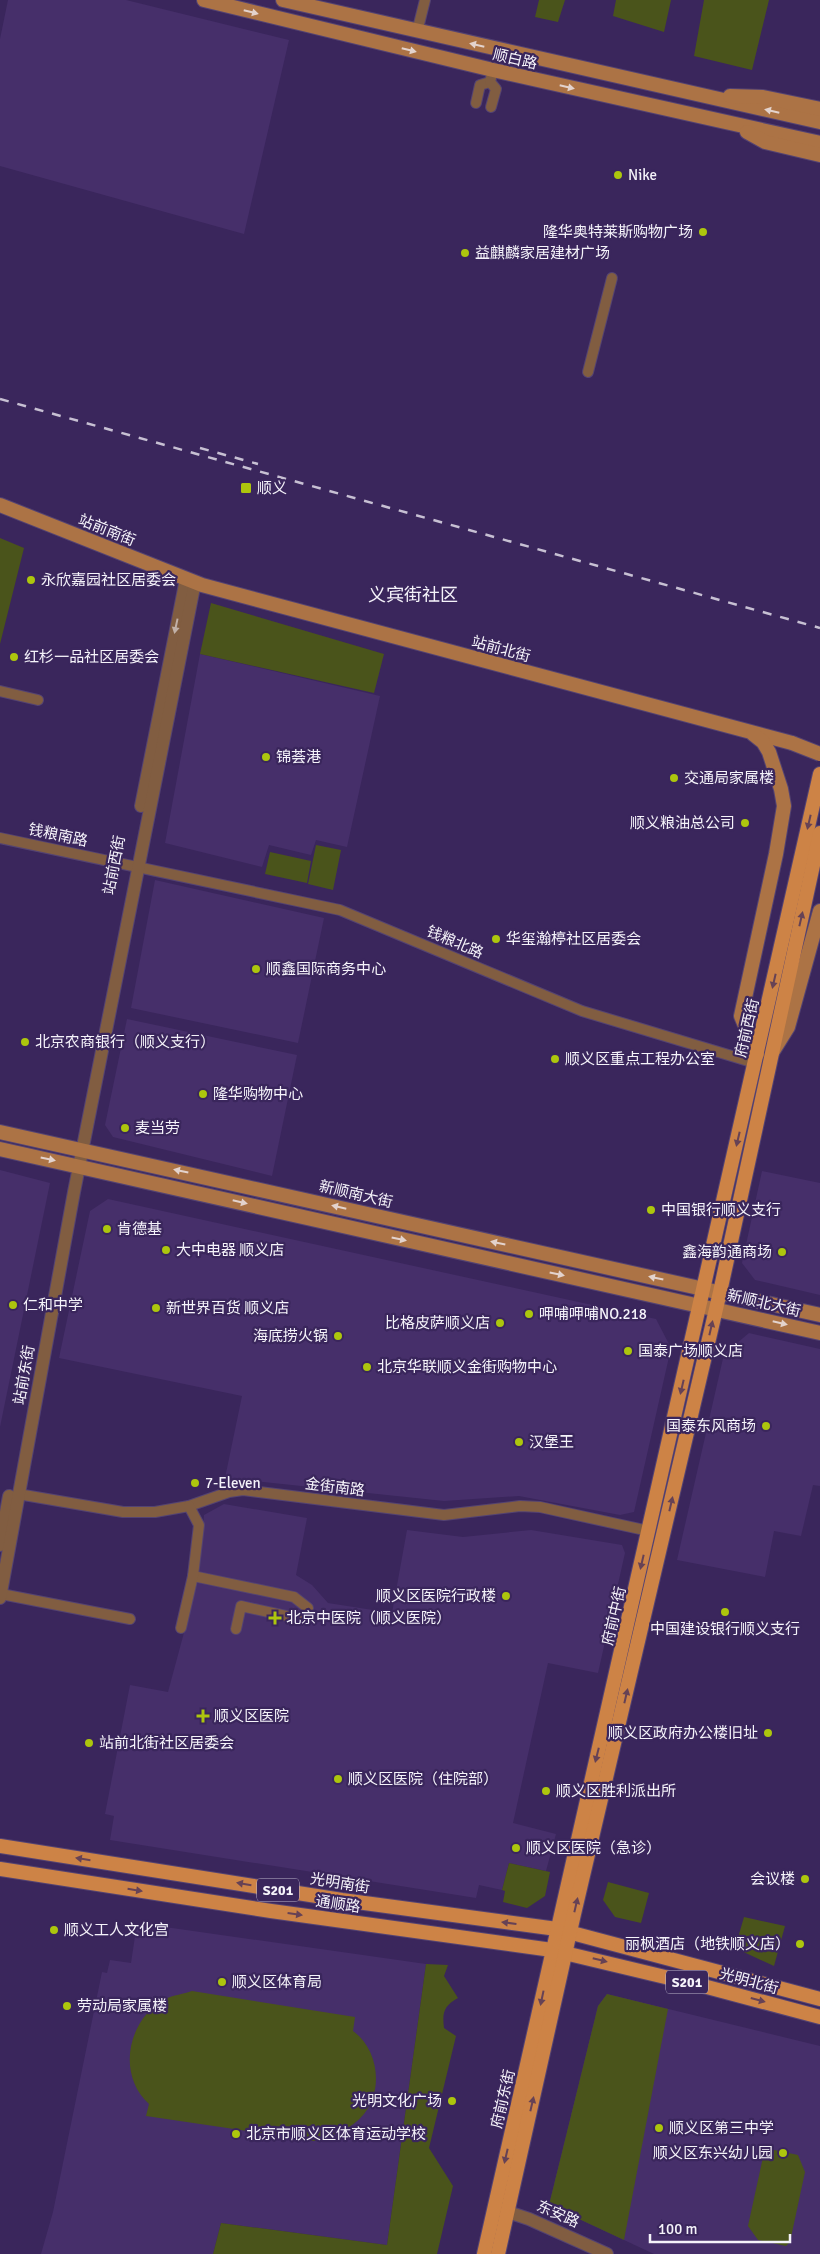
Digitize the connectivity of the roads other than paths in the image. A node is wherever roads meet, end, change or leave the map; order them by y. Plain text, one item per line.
1 (204, 0) edge
2 (283, 0) edge
3 (425, 0) edge
4 (417, 32) junction
5 (491, 76) junction
6 (703, 96) junction
7 (476, 103) dead end
8 (492, 107) dead end
9 (820, 109) edge
10 (820, 122) edge
11 (735, 125) junction
12 (820, 143) edge
13 (820, 155) edge
14 (612, 278) dead end
15 (588, 372) dead end
16 (0, 505) edge
17 (194, 582) junction
18 (0, 691) edge
19 (38, 700) dead end
20 (743, 730) junction
21 (820, 754) edge
22 (820, 774) edge
23 (820, 833) edge
24 (0, 838) edge
25 (134, 867) junction
26 (820, 911) edge
27 (761, 1058) junction
28 (0, 1132) edge
29 (0, 1149) edge
30 (78, 1157) junction
31 (704, 1288) junction
32 (720, 1292) junction
33 (700, 1305) junction
34 (716, 1309) junction
35 (820, 1315) edge
36 (820, 1332) edge
37 (18, 1494) junction
38 (189, 1506) junction
39 (649, 1531) junction
40 (0, 1545) edge
41 (193, 1576) junction
42 (1, 1594) edge
43 (0, 1598) edge
44 (130, 1619) dead end
45 (181, 1628) dead end
46 (236, 1628) dead end
47 (0, 1846) edge
48 (0, 1869) edge
49 (557, 1929) junction
50 (571, 1933) junction
51 (552, 1950) junction
52 (566, 1953) junction
53 (820, 1998) edge
54 (820, 2017) edge
55 (501, 2209) junction
56 (484, 2254) edge
57 (498, 2254) edge
58 (607, 2254) edge

1 -> 5 main road, 顺白路
2 - 4 main road, 顺白路
3 - 4 street
6 -> 4 main road, 顺白路
5 - 7 street
5 - 8 street
5 -> 11 main road, 顺白路
6 - 9 main road
10 -> 6 main road, 顺白路
11 - 12 main road, 顺白路
11 - 13 main road
14 - 15 street
16 - 17 main road, 站前南街
17 - 20 main road, 站前北街
17 - 25 street, 站前西街
18 - 19 street
20 - 21 main road, 站前北街, bridge
20 - 27 main road
22 -> 27 main road, 府前西街
27 -> 23 main road, 府前西街
24 - 25 street, 钱粮南路
25 - 27 street, 钱粮北路
25 - 30 street, 站前西街
26 - 27 main road
27 -> 31 main road, 府前西街
27 - 32 main road, 府前西街
28 - 30 main road, 新顺南大街
29 -> 30 main road, 新顺南大街
31 -> 30 main road, 新顺南大街
30 -> 33 main road, 新顺南大街
30 - 37 street, 站前东街
30 - 40 street, 站前东街
31 - 32 main road, 新顺北大街
31 - 33 main road, 府前中街
32 - 34 main road, 府前中街
32 - 35 main road, 新顺北大街
33 - 34 main road, 新顺北大街
33 -> 39 main road, 府前中街
34 -> 36 main road, 新顺北大街
50 -> 34 main road, 府前中街
37 - 38 street, 金街南路
37 - 42 street, 站前东街
38 - 39 street, 金街南路
38 - 41 street
39 -> 49 main road, 府前中街
41 - 45 street
41 - 46 street
42 - 43 street, 站前东街
42 - 44 street
49 -> 47 main road, 光明南街 / S201
48 -> 51 main road, 通顺路 / S201
49 - 50 main road, S201
49 - 51 main road, 府前中街
50 - 52 main road, 府前中街
50 - 53 main road, S201
51 - 52 main road, 光明北街 / S201
51 -> 55 main road, 府前东街
52 -> 54 main road, 光明北街 / S201
55 -> 52 main road, 府前东街
55 - 56 main road, 府前东街
55 - 57 main road, 府前东街
55 - 58 street, 东安路

